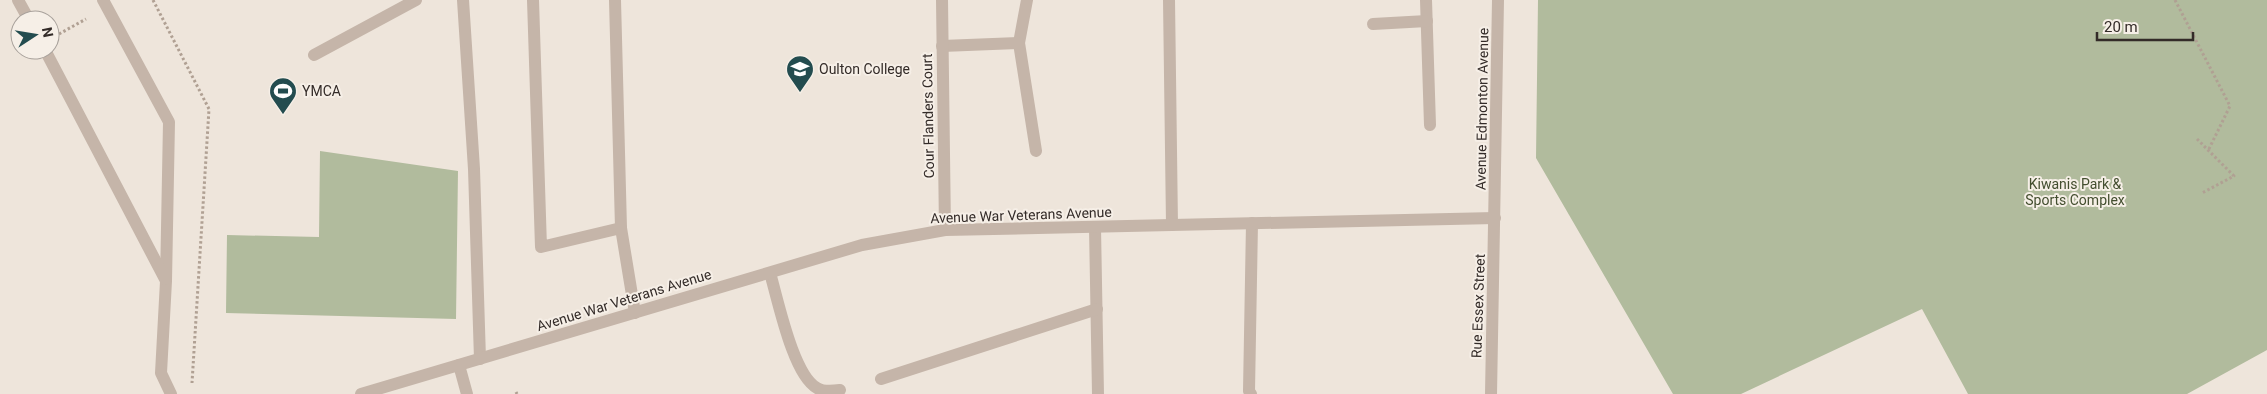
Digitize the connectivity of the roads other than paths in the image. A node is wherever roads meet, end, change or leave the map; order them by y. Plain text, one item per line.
1 (103, 0) edge
2 (416, 0) edge
3 (463, 0) edge
4 (533, 0) edge
5 (615, 0) edge
6 (942, 0) edge
7 (1027, 0) edge
8 (1169, 0) edge
9 (1426, 0) edge
10 (1498, 0) edge
11 (1427, 22) junction
12 (1373, 24) dead end
13 (1019, 43) junction
14 (942, 46) junction
15 (314, 55) dead end
16 (50, 60) edge
17 (1430, 125) dead end
18 (1036, 151) dead end
19 (1496, 218) junction
20 (1252, 224) junction
21 (1172, 225) junction
22 (1095, 227) junction
23 (621, 228) junction
24 (945, 230) junction
25 (770, 273) junction
26 (166, 281) junction
27 (1097, 309) junction
28 (635, 313) junction
29 (480, 359) junction
30 (459, 365) junction
31 (881, 379) dead end
32 (840, 390) dead end
33 (171, 394) edge
34 (361, 394) edge
35 (467, 394) edge
36 (1098, 394) edge
37 (1251, 394) edge
38 (1491, 394) edge

1 - 26 street
2 - 15 street
3 - 29 street
4 - 23 street
5 - 23 street
6 - 14 street, Cour Flanders Court
7 - 13 street
8 - 21 street
9 - 11 street
10 - 19 street, Avenue Edmonton Avenue
11 - 12 street
11 - 17 street
13 - 14 street
13 - 18 street
14 - 24 street, Cour Flanders Court
16 - 26 street
19 - 20 street, Avenue War Veterans Avenue
19 - 38 street, Rue Essex Street
20 - 21 street, Avenue War Veterans Avenue
20 - 37 street
21 - 22 street, Avenue War Veterans Avenue
22 - 24 street, Avenue War Veterans Avenue
22 - 27 street
23 - 28 street
24 - 25 street, Avenue War Veterans Avenue
25 - 28 street, Avenue War Veterans Avenue
25 - 32 street
26 - 33 street
27 - 31 street
27 - 36 street
28 - 29 street, Avenue War Veterans Avenue
29 - 30 street, Avenue War Veterans Avenue
30 - 34 street, Avenue War Veterans Avenue
30 - 35 street

